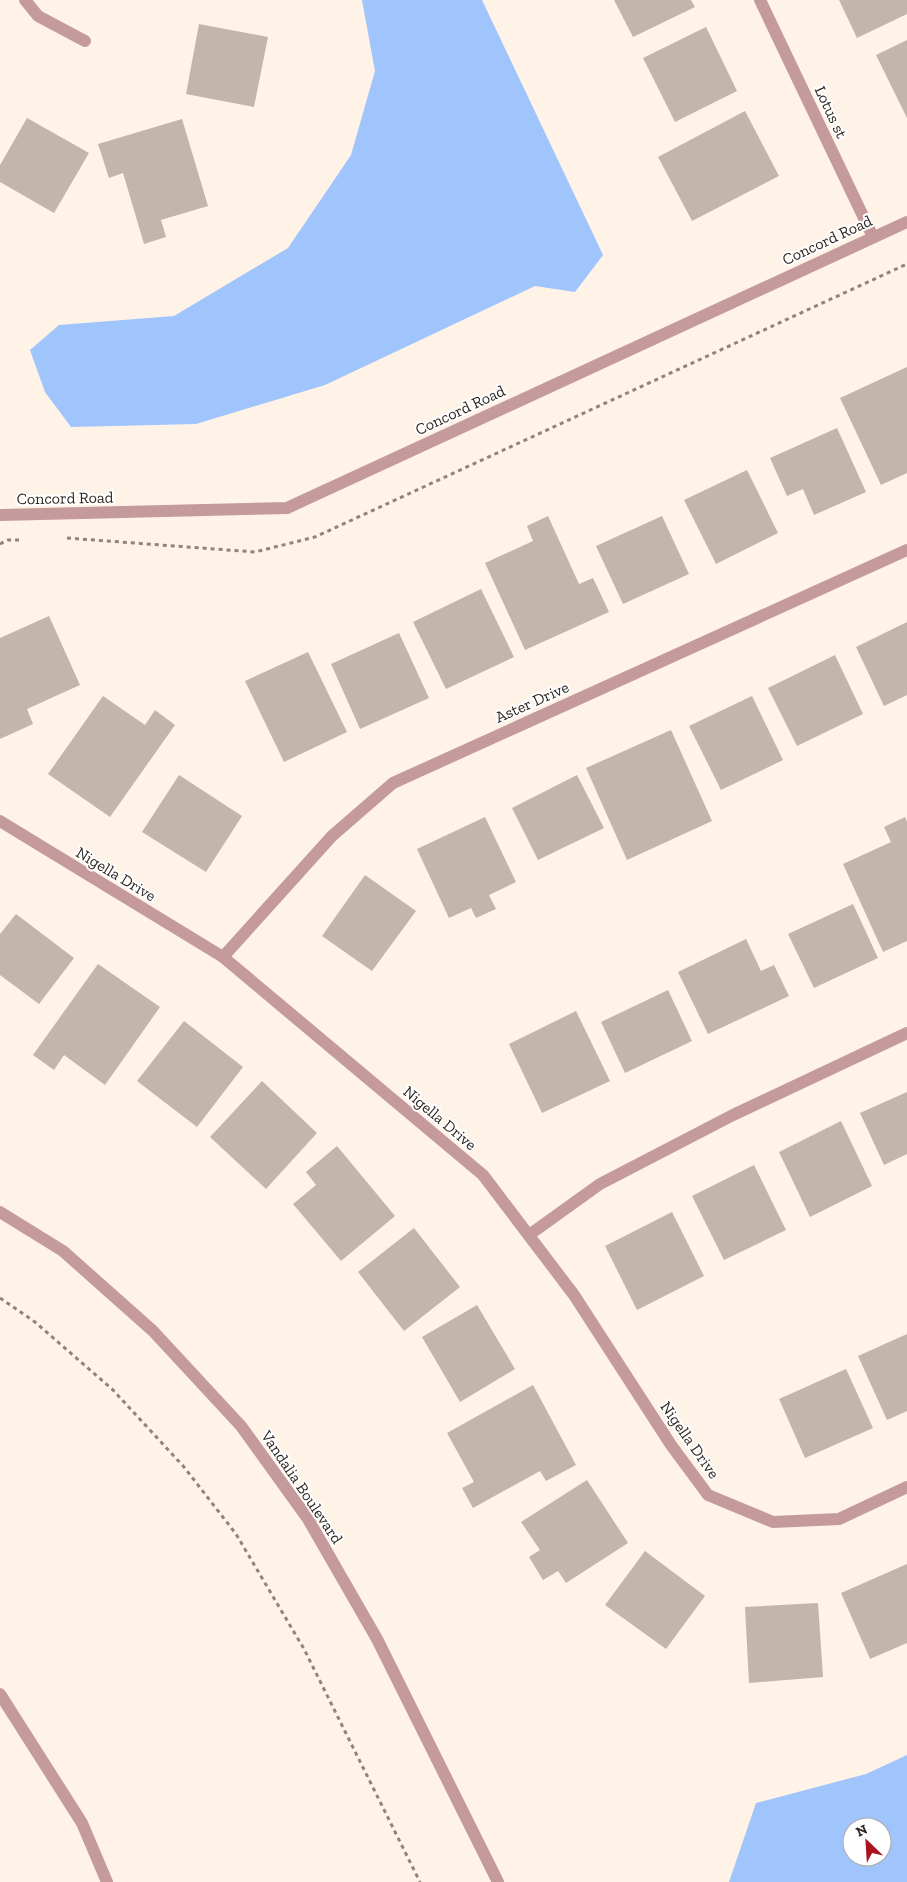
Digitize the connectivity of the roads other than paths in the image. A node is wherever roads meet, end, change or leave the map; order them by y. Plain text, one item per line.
1 (25, 0) edge
2 (760, 0) edge
3 (85, 41) dead end
4 (907, 222) edge
5 (873, 237) junction
6 (0, 515) edge
7 (907, 550) edge
8 (0, 821) edge
9 (223, 957) junction
10 (907, 1034) edge
11 (0, 1212) edge
12 (529, 1235) junction
13 (907, 1487) edge
14 (0, 1694) edge
15 (107, 1882) edge
16 (498, 1882) edge

1 - 3 street
2 - 5 street, Lotus st
4 - 5 street, Concord Road
5 - 6 street, Concord Road
7 - 9 street, Aster Drive
8 - 9 street, Nigella Drive
9 - 12 street, Nigella Drive
10 - 12 street
11 - 16 street, Vandalia Boulevard
12 - 13 street, Nigella Drive
14 - 15 street

